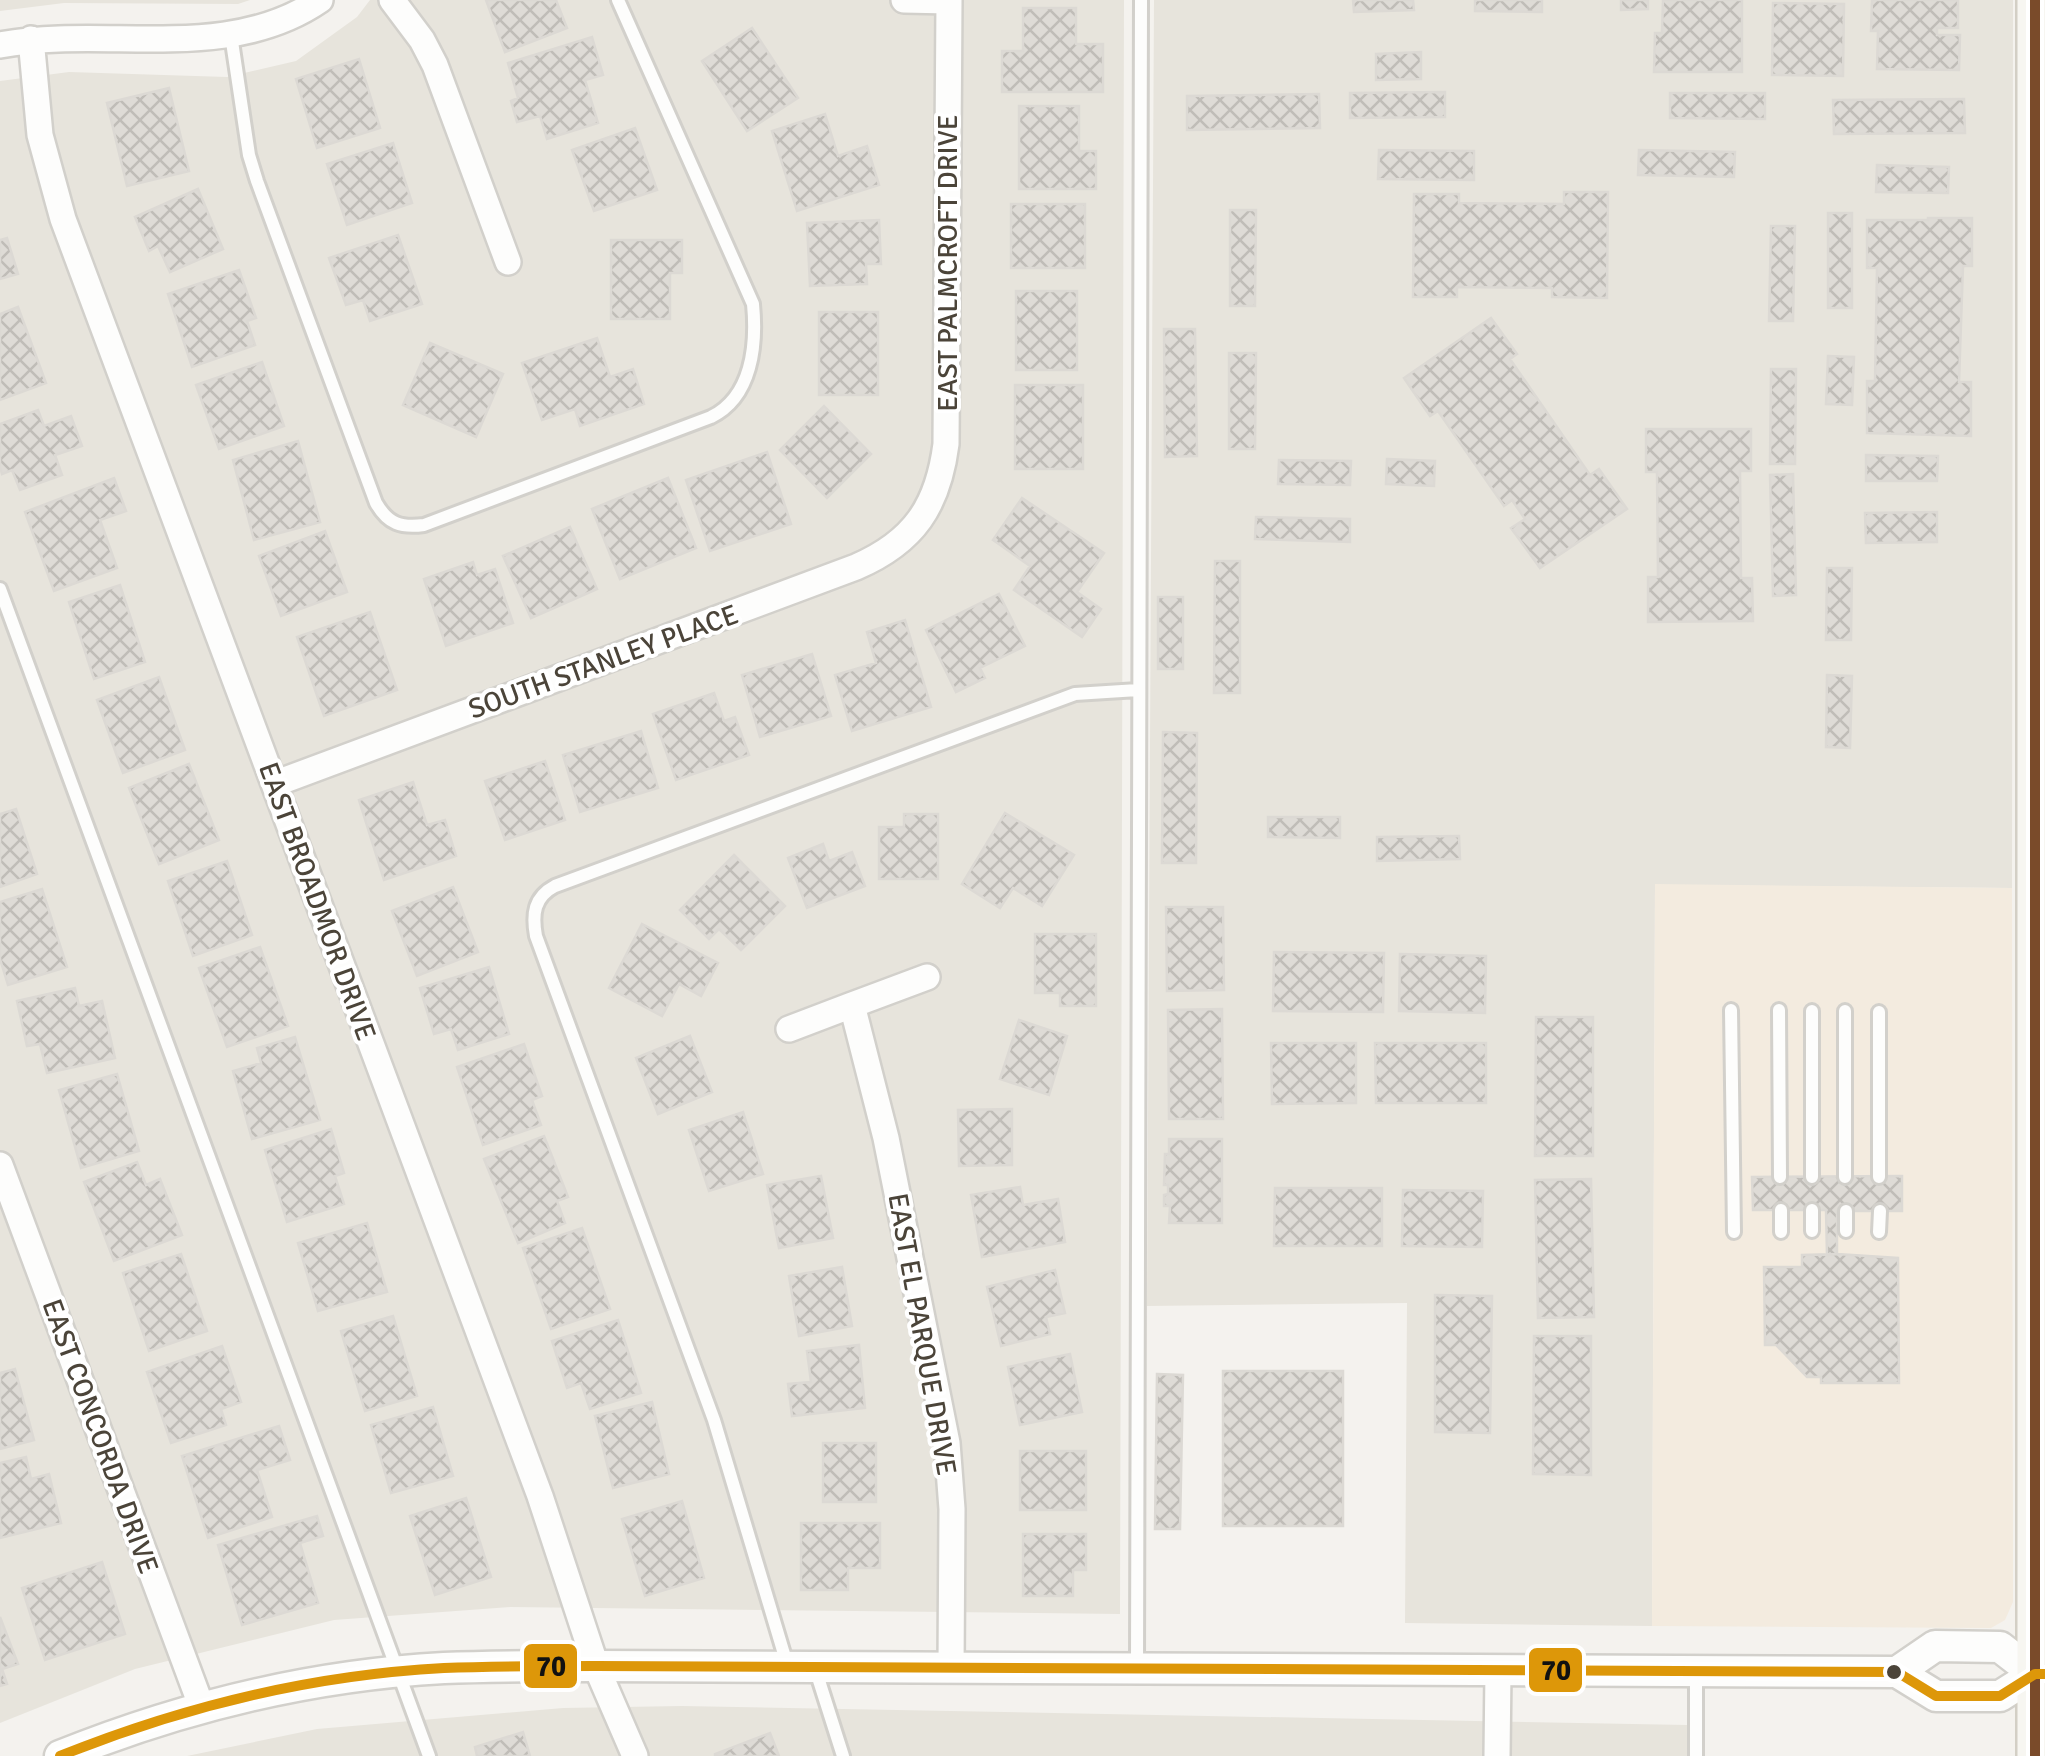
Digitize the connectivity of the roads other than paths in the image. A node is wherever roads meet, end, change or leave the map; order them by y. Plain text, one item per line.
1 (320, 0) edge
2 (392, 0) edge
3 (618, 0) edge
4 (904, 0) edge
5 (948, 0) edge
6 (1141, 0) edge
7 (2035, 0) edge
8 (231, 34) junction
9 (31, 39) junction
10 (0, 45) edge
11 (508, 262) dead end
12 (2040, 291) edge
13 (920, 520) joint
14 (0, 589) edge
15 (1138, 690) junction
16 (274, 784) junction
17 (2040, 884) edge
18 (927, 977) dead end
19 (852, 1005) junction
20 (1732, 1010) dead end
21 (1779, 1010) dead end
22 (1812, 1010) dead end
23 (1845, 1011) dead end
24 (1880, 1012) dead end
25 (789, 1028) dead end
26 (0, 1165) edge
27 (1780, 1177) dead end
28 (1812, 1177) dead end
29 (1846, 1177) dead end
30 (1880, 1177) dead end
31 (1781, 1210) dead end
32 (1812, 1210) dead end
33 (1846, 1210) dead end
34 (1880, 1210) dead end
35 (1812, 1231) dead end
36 (1846, 1231) dead end
37 (1734, 1232) dead end
38 (1781, 1232) dead end
39 (1879, 1232) dead end
40 (596, 1666) junction
41 (801, 1668) junction
42 (951, 1668) junction
43 (1137, 1668) junction
44 (1498, 1670) junction
45 (1696, 1671) junction
46 (398, 1672) junction
47 (1897, 1672) junction
48 (2040, 1674) edge
49 (202, 1708) junction
50 (60, 1756) edge
51 (429, 1756) edge
52 (635, 1756) edge
53 (843, 1756) edge
54 (1496, 1756) edge
55 (1696, 1756) edge
56 (2035, 1756) edge

1 - 8 street
2 - 11 street
3 - 8 lane
4 - 5 street, EAST PALMCROFT DRIVE
5 - 13 street, EAST PALMCROFT DRIVE
6 - 15 lane
7 - 12 main road
8 - 9 street
9 - 10 street
9 - 16 street, EAST BROADMOR DRIVE
12 - 17 main road
13 - 16 street, SOUTH STANLEY PLACE
14 - 46 lane
15 - 41 lane
15 - 43 lane
16 - 40 street, EAST BROADMOR DRIVE
17 - 48 main road
18 - 19 street
19 - 25 street
19 - 42 street, EAST EL PARQUE DRIVE
20 - 37 lane
21 - 27 lane
22 - 28 lane
23 - 29 lane
24 - 30 lane
26 - 49 street, EAST CONCORDA DRIVE
31 - 38 lane
32 - 35 lane
33 - 36 lane
34 - 39 lane
40 - 41 street
40 - 46 street
40 - 52 street, EAST BROADMOR DRIVE
41 - 42 street
41 - 53 lane
42 - 43 street
43 - 44 street
44 - 45 street
44 - 54 street
45 - 47 street
45 - 55 lane
46 - 49 street
46 - 51 lane
47 - 48 street
47 - 48 street
48 - 56 main road
49 - 50 street

